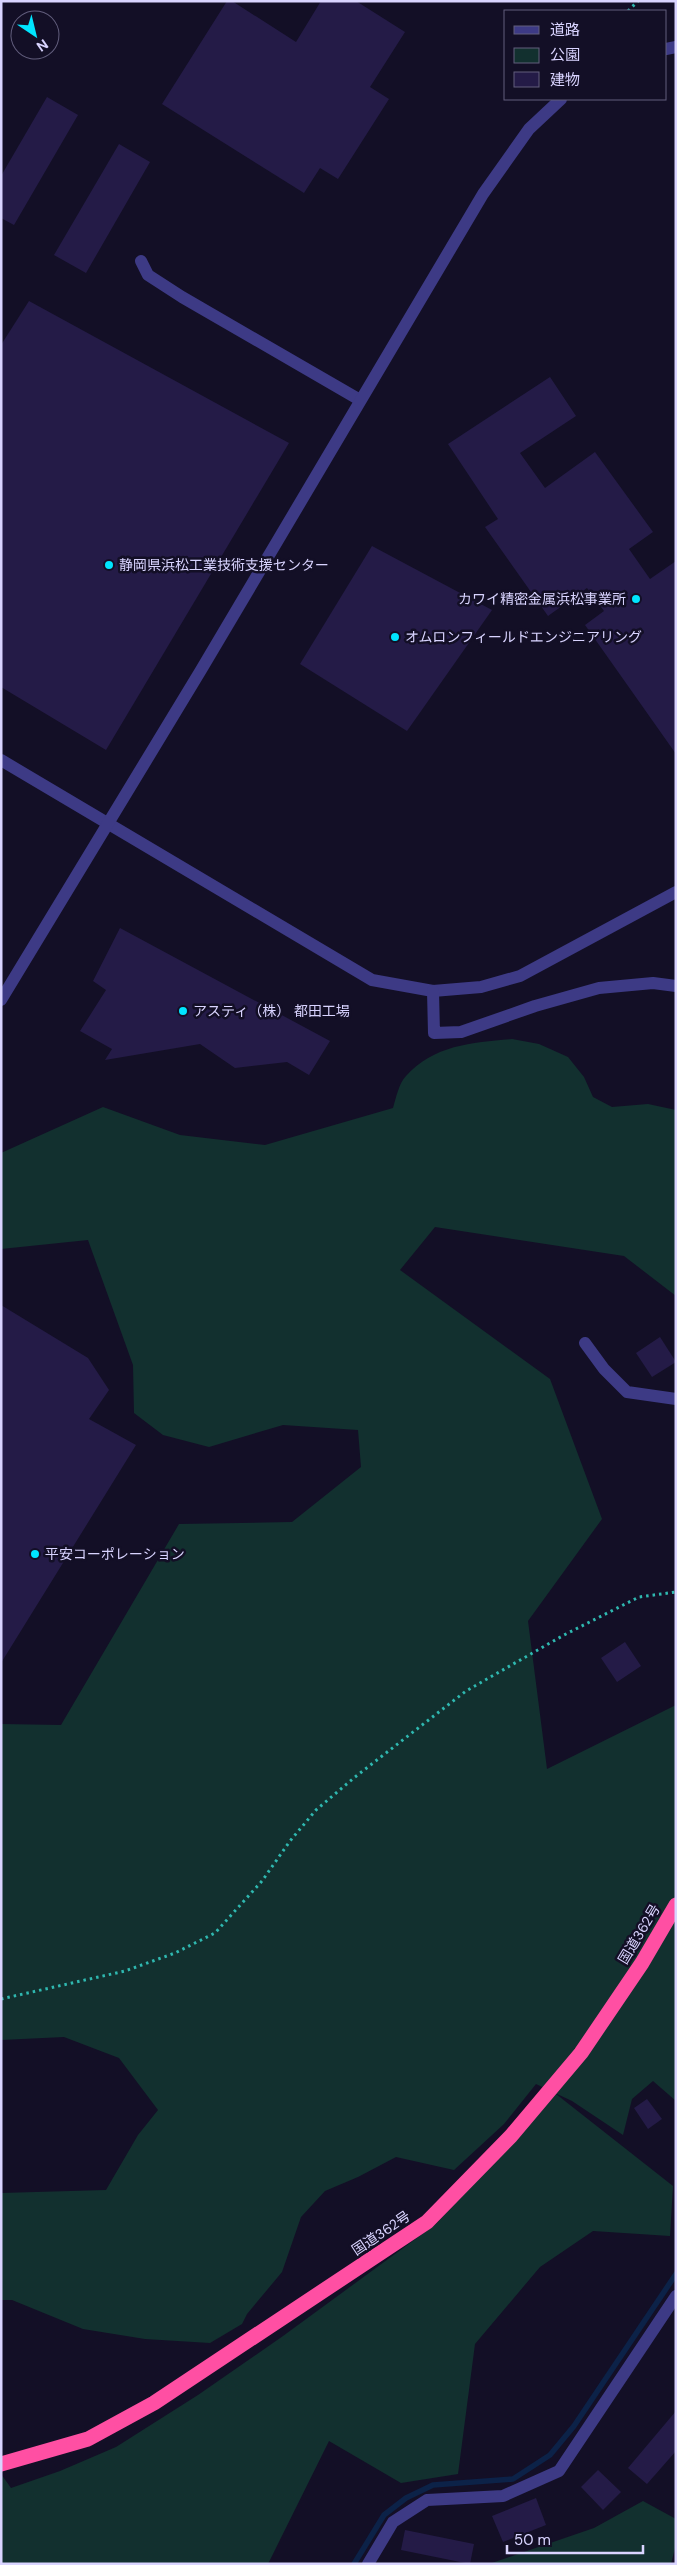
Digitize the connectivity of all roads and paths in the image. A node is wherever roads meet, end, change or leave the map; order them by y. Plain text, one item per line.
1 (638, 1) edge
2 (629, 10) edge
3 (560, 100) edge
4 (141, 261) dead end
5 (360, 400) junction
6 (1, 760) edge
7 (107, 824) junction
8 (676, 892) edge
9 (676, 986) edge
10 (433, 991) junction
11 (1, 1000) edge
12 (585, 1343) dead end
13 (676, 1400) edge
14 (676, 1592) edge
15 (676, 1905) edge
16 (1, 1999) edge
17 (676, 2296) edge
18 (1, 2464) edge
19 (368, 2564) edge

1 - 2 path
3 - 5 street
4 - 5 street
5 - 7 street
6 - 7 street
7 - 10 street
7 - 11 street
8 - 10 street
9 - 10 street
12 - 13 street
14 - 16 path
15 - 18 highway, 国道362号
17 - 19 street

